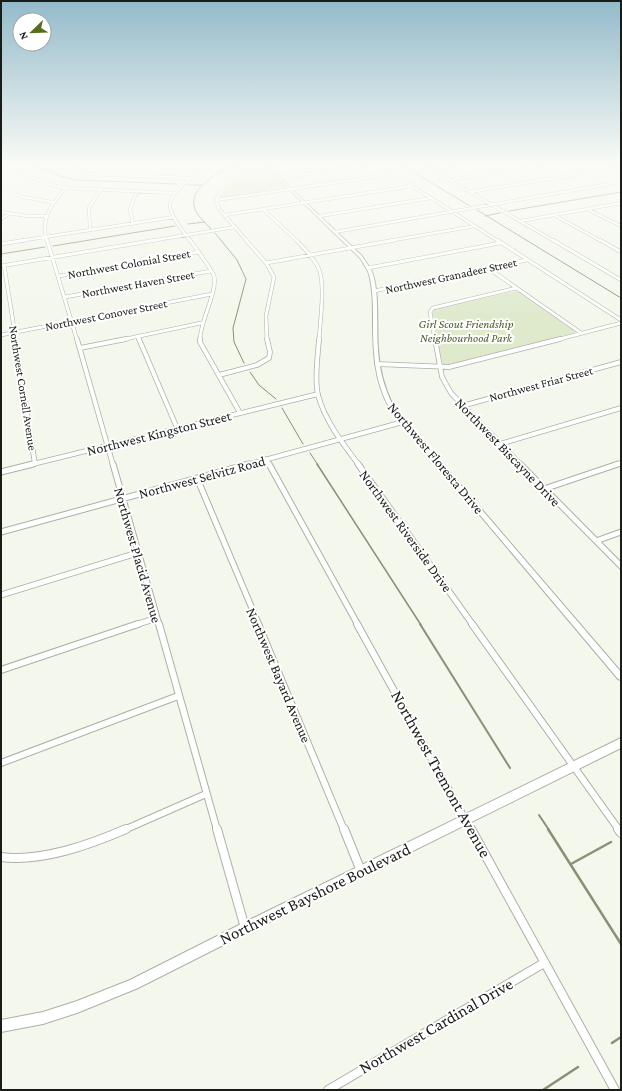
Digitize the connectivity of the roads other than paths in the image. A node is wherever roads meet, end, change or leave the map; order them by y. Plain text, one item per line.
1 (25, 215) edge
2 (89, 215) edge
3 (131, 215) edge
4 (225, 215) edge
5 (269, 215) edge
6 (327, 215) edge
7 (436, 215) edge
8 (458, 215) edge
9 (510, 215) edge
10 (554, 215) joint
11 (599, 215) edge
12 (45, 216) joint
13 (320, 216) joint
14 (174, 217) joint
15 (521, 221) junction
16 (133, 224) junction
17 (475, 226) junction
18 (621, 226) edge
19 (235, 227) junction
20 (90, 230) junction
21 (335, 232) junction
22 (187, 235) junction
23 (46, 237) junction
24 (500, 243) junction
25 (1, 244) edge
26 (352, 248) junction
27 (199, 252) junction
28 (621, 252) edge
29 (310, 256) junction
30 (52, 257) junction
31 (527, 260) junction
32 (266, 263) junction
33 (2, 265) edge
34 (368, 268) junction
35 (488, 268) junction
36 (212, 271) junction
37 (59, 276) junction
38 (621, 280) edge
39 (516, 288) junction
40 (374, 291) junction
41 (212, 294) junction
42 (65, 297) junction
43 (621, 320) edge
44 (71, 321) junction
45 (201, 324) junction
46 (621, 324) edge
47 (14, 333) junction
48 (581, 333) junction
49 (1, 335) edge
50 (138, 337) junction
51 (80, 348) junction
52 (621, 362) edge
53 (377, 364) junction
54 (440, 368) junction
55 (219, 375) junction
56 (318, 394) junction
57 (462, 406) junction
58 (621, 408) edge
59 (240, 412) junction
60 (403, 422) junction
61 (177, 428) junction
62 (340, 439) junction
63 (500, 444) junction
64 (107, 446) junction
65 (266, 459) junction
66 (621, 463) edge
67 (35, 464) junction
68 (1, 472) edge
69 (197, 478) junction
70 (544, 489) junction
71 (122, 498) junction
72 (1, 532) edge
73 (621, 532) edge
74 (596, 541) junction
75 (137, 553) junction
76 (621, 566) edge
77 (1, 595) edge
78 (156, 618) junction
79 (1, 670) edge
80 (621, 677) edge
81 (178, 696) junction
82 (621, 743) edge
83 (1, 763) edge
84 (574, 766) junction
85 (206, 794) junction
86 (466, 819) junction
87 (621, 833) edge
88 (1, 857) edge
89 (361, 871) junction
90 (245, 928) junction
91 (544, 963) junction
92 (1, 1026) edge
93 (328, 1090) edge
94 (615, 1090) edge

1 - 12 street
2 - 20 street
3 - 16 street
4 - 19 street
5 - 29 street, Northwest Riverside Drive
6 - 13 street
7 - 21 street
8 - 17 street
9 - 15 street
10 - 15 street
10 - 28 street
11 - 18 street
12 - 23 street, Northwest Placid Avenue
13 - 21 street, Northwest Floresta Drive
14 - 16 street
14 - 22 street
15 - 38 street
16 - 20 street
17 - 24 street
17 - 26 street
19 - 22 street
19 - 32 street
20 - 23 street
21 - 26 street, Northwest Floresta Drive
22 - 27 street
22 - 30 street
23 - 25 street
23 - 30 street, Northwest Placid Avenue
24 - 31 street
24 - 34 street
26 - 29 street
26 - 34 street, Northwest Floresta Drive
27 - 36 street
27 - 37 street, Northwest Colonial Street
29 - 32 street
29 - 56 street, Northwest Riverside Drive
30 - 33 street
30 - 37 street, Northwest Placid Avenue
31 - 35 street, Northwest Granadeer Street
31 - 43 street
32 - 55 street
33 - 47 street, Northwest Cornell Avenue
34 - 40 street, Northwest Floresta Drive
35 - 39 street
35 - 40 street, Northwest Granadeer Street
36 - 41 street
36 - 42 street, Northwest Haven Street
37 - 42 street, Northwest Placid Avenue
39 - 48 street
39 - 54 street, Northwest Biscayne Drive
40 - 53 street, Northwest Floresta Drive
41 - 44 street, Northwest Conover Street
41 - 45 street
42 - 44 street, Northwest Placid Avenue
44 - 47 street, Northwest Conover Street
44 - 51 street, Northwest Placid Avenue
45 - 50 street
45 - 55 street
46 - 48 street
47 - 49 street, Northwest Conover Street
47 - 67 street, Northwest Cornell Avenue
48 - 54 street
50 - 51 street
50 - 61 street
51 - 64 street, Northwest Placid Avenue
52 - 57 street, Northwest Friar Street
53 - 54 street
53 - 60 street, Northwest Floresta Drive
54 - 57 street, Northwest Biscayne Drive
55 - 59 street
56 - 59 street, Northwest Kingston Street
56 - 62 street, Northwest Riverside Drive
57 - 63 street, Northwest Biscayne Drive
58 - 63 street
59 - 61 street, Northwest Kingston Street
60 - 62 street, Northwest Selvitz Road
60 - 80 street, Northwest Floresta Drive
61 - 64 street, Northwest Kingston Street
62 - 65 street, Northwest Selvitz Road
62 - 84 street, Northwest Riverside Drive
63 - 70 street, Northwest Biscayne Drive
64 - 67 street, Northwest Kingston Street
64 - 71 street, Northwest Placid Avenue
65 - 69 street, Northwest Selvitz Road
65 - 86 street, Northwest Tremont Avenue
66 - 70 street
67 - 68 street, Northwest Kingston Street
69 - 71 street, Northwest Selvitz Road
69 - 89 street, Northwest Bayard Avenue
70 - 74 street, Northwest Biscayne Drive
71 - 72 street, Northwest Selvitz Road
71 - 75 street, Northwest Placid Avenue
73 - 74 street
74 - 76 street, Northwest Biscayne Drive
75 - 77 street
75 - 78 street, Northwest Placid Avenue
78 - 79 street
78 - 81 street, Northwest Placid Avenue
81 - 83 street
81 - 85 street, Northwest Placid Avenue
82 - 84 main road, Northwest Bayshore Boulevard
84 - 86 main road, Northwest Bayshore Boulevard
84 - 87 street, Northwest Riverside Drive
85 - 88 street
85 - 90 street, Northwest Placid Avenue
86 - 89 main road, Northwest Bayshore Boulevard
86 - 91 street, Northwest Tremont Avenue
89 - 90 main road, Northwest Bayshore Boulevard
90 - 92 main road, Northwest Bayshore Boulevard
91 - 93 street, Northwest Cardinal Drive
91 - 94 street, Northwest Tremont Avenue

